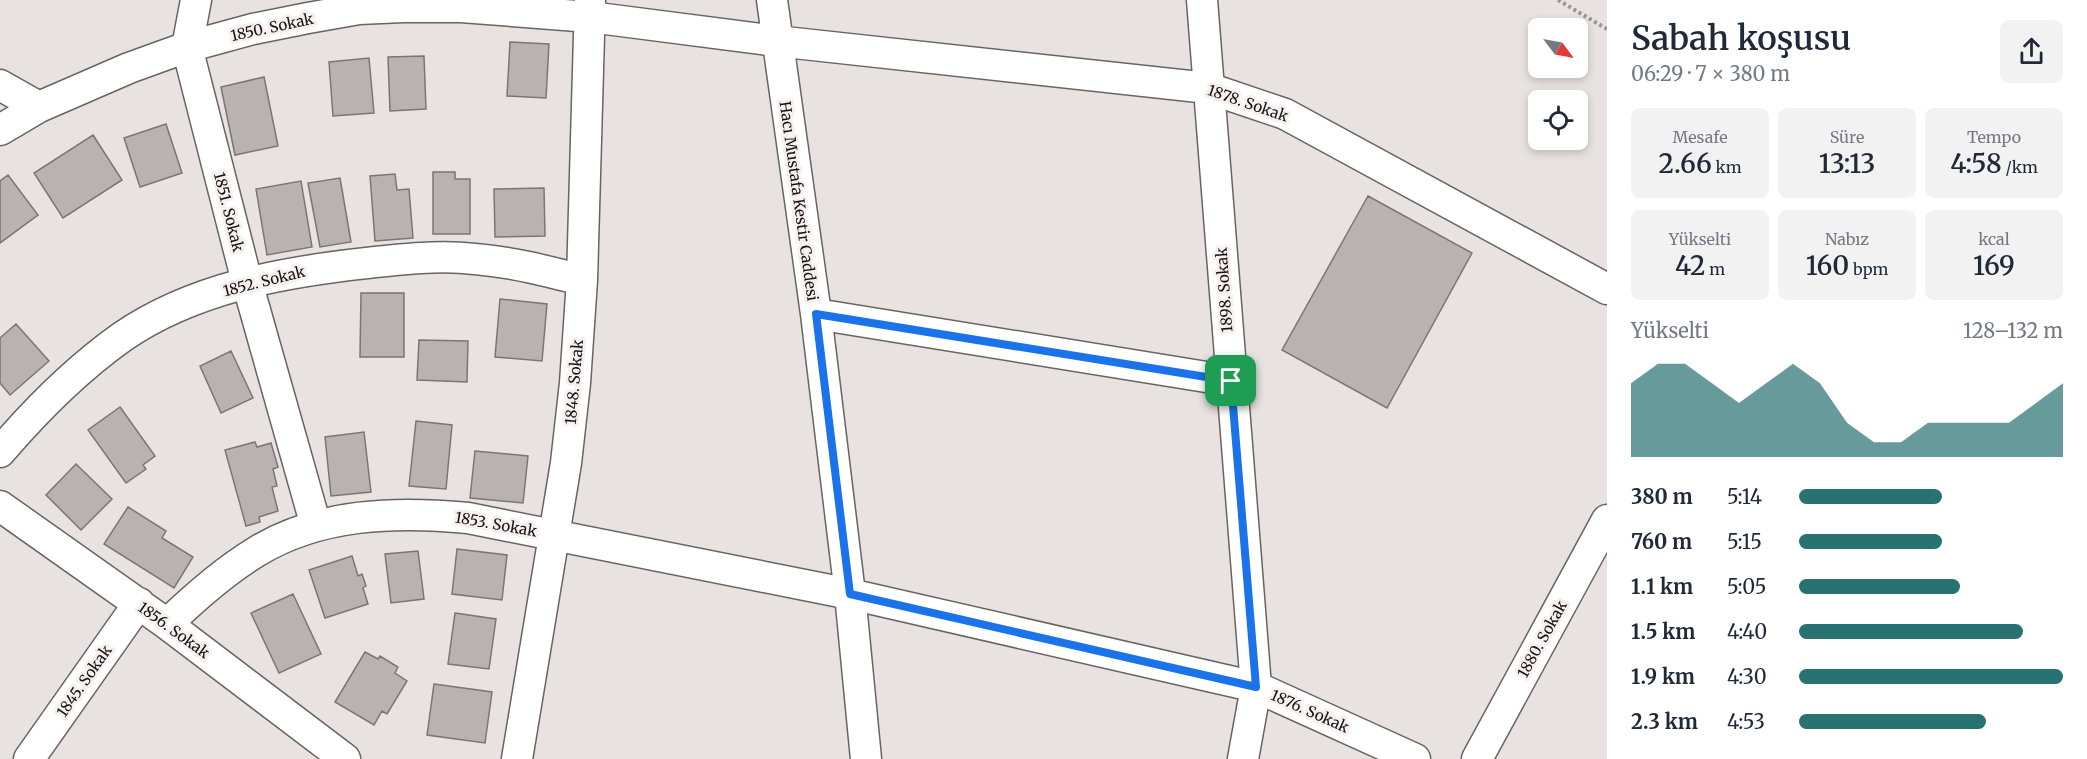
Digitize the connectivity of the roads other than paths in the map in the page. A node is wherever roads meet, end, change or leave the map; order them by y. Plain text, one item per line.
1 (196, 0) edge
2 (772, 0) edge
3 (1202, 0) edge
4 (590, 8) edge
5 (776, 40) junction
6 (187, 47) junction
7 (0, 85) edge
8 (1208, 88) junction
9 (39, 107) junction
10 (0, 130) edge
11 (582, 280) junction
12 (247, 282) junction
13 (1607, 289) edge
14 (816, 314) junction
15 (1231, 381) junction
16 (0, 452) edge
17 (0, 506) edge
18 (1607, 520) edge
19 (316, 526) junction
20 (554, 534) junction
21 (850, 594) junction
22 (139, 603) junction
23 (167, 624) junction
24 (1256, 687) junction
25 (29, 759) edge
26 (345, 759) edge
27 (517, 759) edge
28 (866, 759) edge
29 (1243, 759) edge
30 (1415, 759) edge
31 (1477, 759) edge

1 - 6 street, 1851. Sokak
2 - 5 street, Hacı Mustafa Kestir Caddesi
3 - 8 street, 1898. Sokak
4 - 5 street, 1850. Sokak
4 - 6 street, 1850. Sokak
4 - 11 street, 1848. Sokak
5 - 8 street, 1878. Sokak
5 - 14 street, Hacı Mustafa Kestir Caddesi
6 - 9 street, 1850. Sokak
6 - 12 street, 1851. Sokak
7 - 9 street
8 - 13 street, 1878. Sokak
8 - 15 street, 1898. Sokak
9 - 10 street, 1850. Sokak
11 - 12 street, 1852. Sokak
11 - 20 street, 1848. Sokak
12 - 16 street, 1852. Sokak
12 - 19 street, 1851. Sokak
14 - 15 street
14 - 21 street, Hacı Mustafa Kestir Caddesi
15 - 24 street, 1898. Sokak
17 - 22 street, 1856. Sokak
18 - 31 street, 1880. Sokak
19 - 20 street, 1853. Sokak
19 - 23 street, 1853. Sokak
20 - 21 street, 1853. Sokak
20 - 27 street, 1848. Sokak
21 - 24 street, 1876. Sokak
21 - 28 street, Hacı Mustafa Kestir Caddesi
22 - 23 street, 1856. Sokak
22 - 25 street, 1845. Sokak
23 - 26 street, 1856. Sokak
24 - 29 street, 1898. Sokak
24 - 30 street, 1876. Sokak

